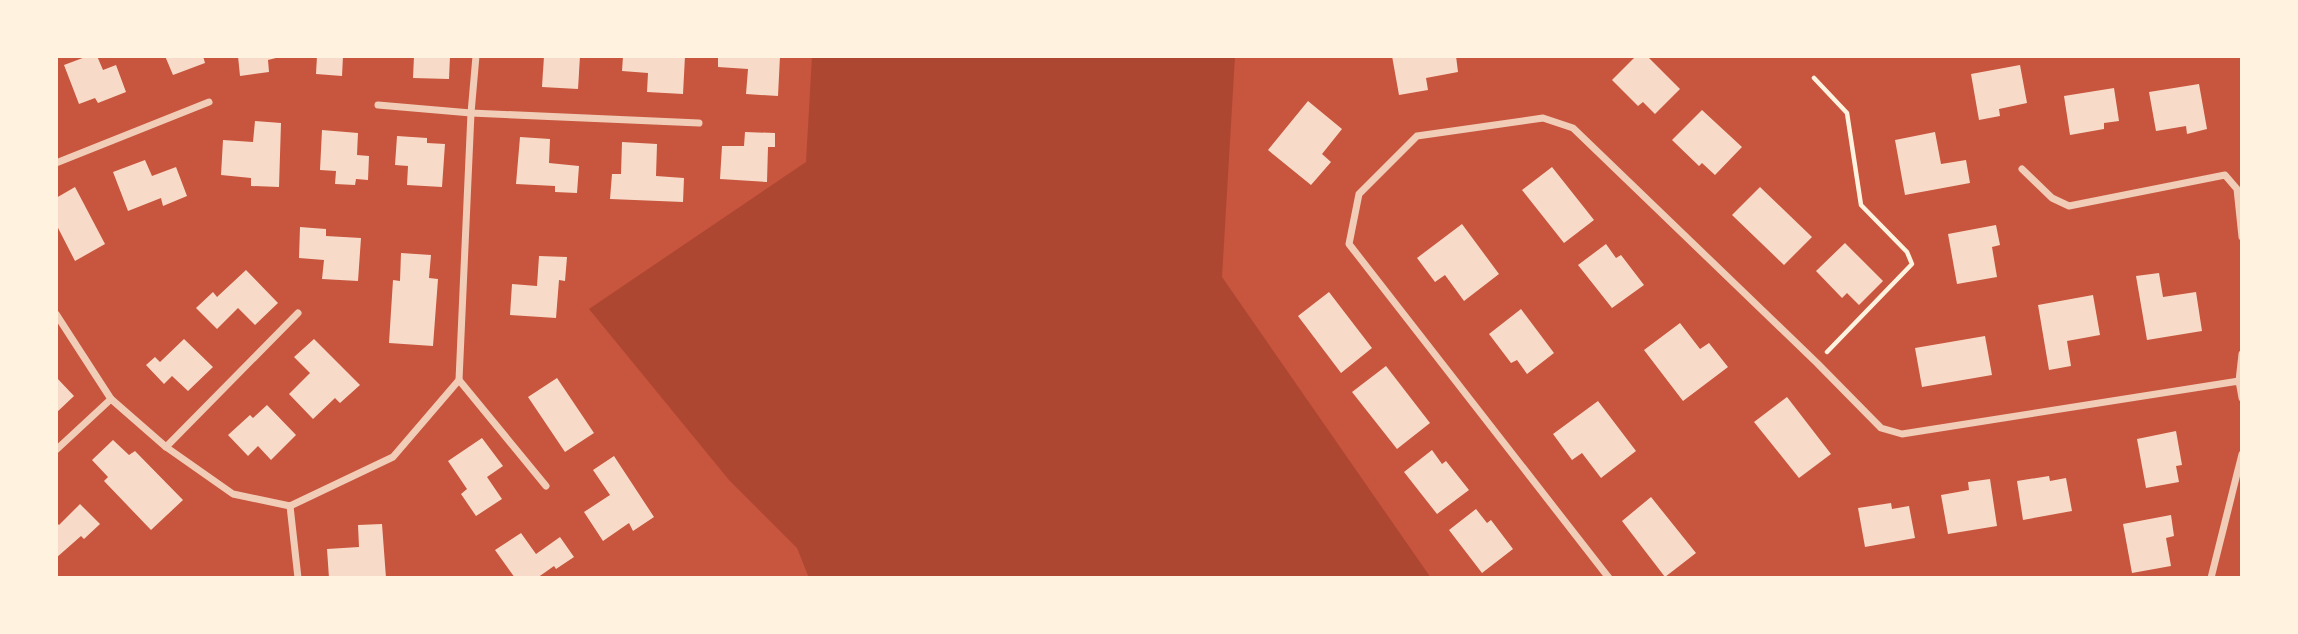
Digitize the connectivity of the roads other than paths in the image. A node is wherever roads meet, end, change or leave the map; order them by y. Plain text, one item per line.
1 (476, 56) edge
2 (209, 102) dead end
3 (378, 105) dead end
4 (471, 113) junction
5 (699, 123) dead end
6 (56, 163) edge
7 (2022, 169) dead end
8 (2242, 237) edge
9 (298, 313) dead end
10 (56, 314) edge
11 (2242, 354) edge
12 (459, 380) junction
13 (2239, 382) junction
14 (2242, 398) edge
15 (111, 399) junction
16 (166, 446) junction
17 (56, 450) edge
18 (2242, 454) edge
19 (546, 486) dead end
20 (290, 506) junction
21 (298, 578) edge
22 (1609, 578) edge
23 (2211, 578) edge

1 - 4 street
2 - 6 street
3 - 4 street
4 - 5 street
4 - 12 street
7 - 8 street
9 - 16 street
10 - 15 street
11 - 13 street
12 - 19 street
12 - 20 street
13 - 14 street
13 - 22 street
15 - 16 street
15 - 17 street
16 - 20 street
18 - 23 street
20 - 21 street

